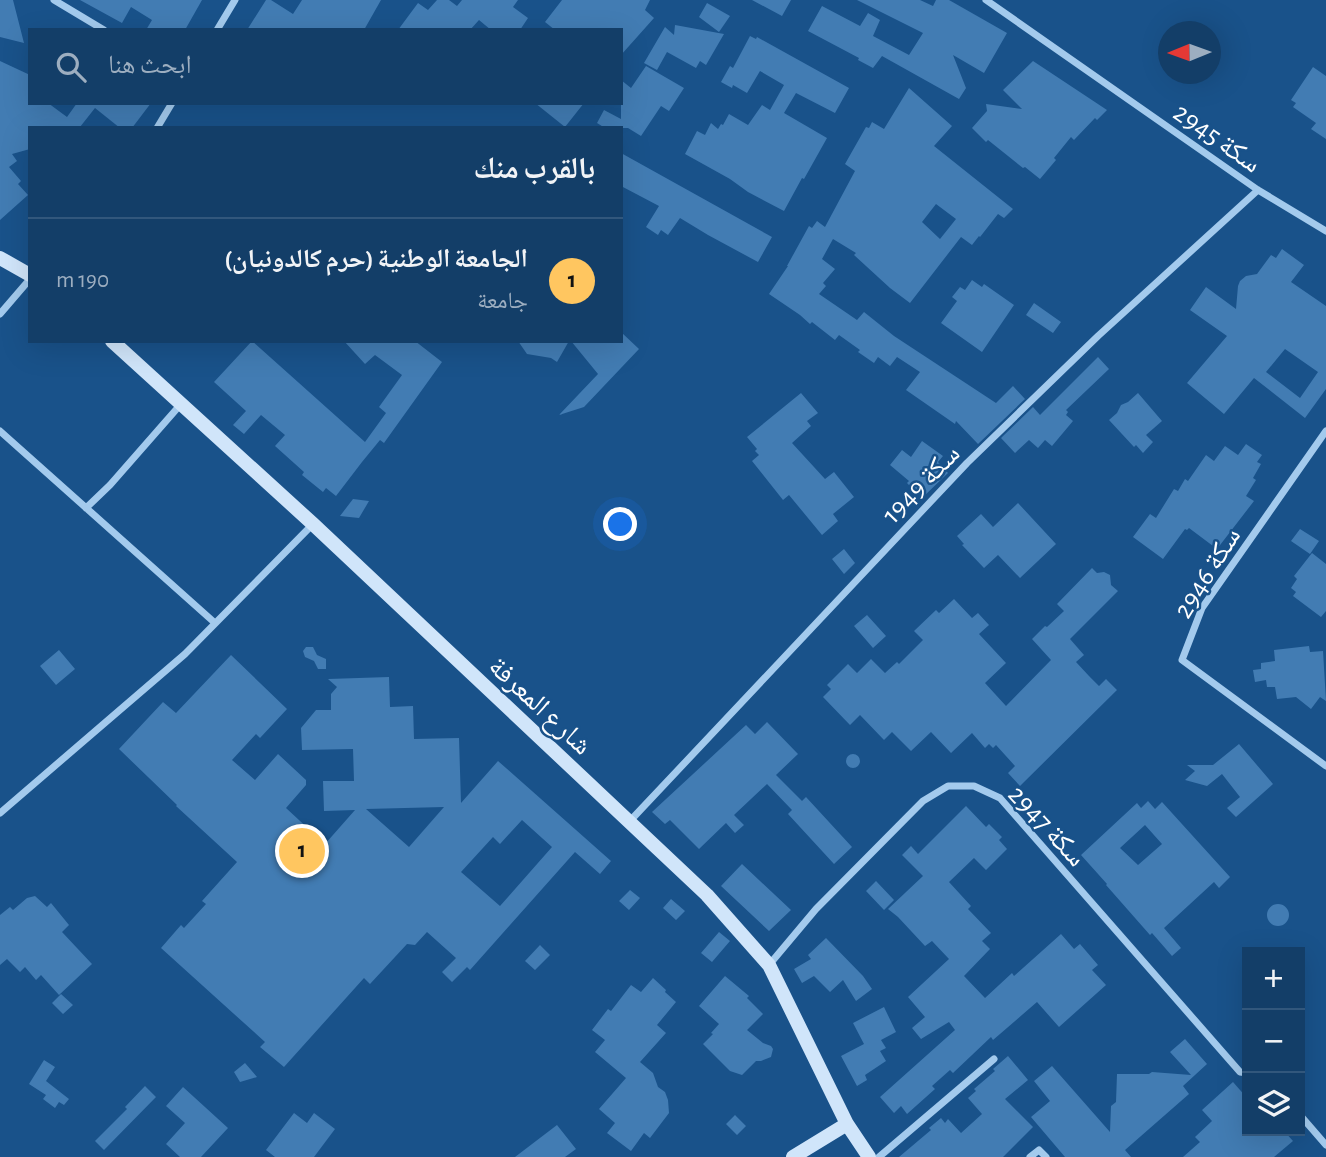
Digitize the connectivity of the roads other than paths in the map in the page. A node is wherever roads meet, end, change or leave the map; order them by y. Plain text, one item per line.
1 (54, 0) edge
2 (235, 0) edge
3 (986, 0) edge
4 (101, 28) edge
5 (218, 28) edge
6 (171, 105) edge
7 (157, 126) edge
8 (1258, 190) junction
9 (1326, 231) edge
10 (0, 258) edge
11 (28, 276) edge
12 (28, 279) edge
13 (0, 314) edge
14 (114, 343) edge
15 (181, 404) junction
16 (1326, 430) edge
17 (0, 431) edge
18 (86, 509) junction
19 (313, 524) junction
20 (215, 623) junction
21 (1326, 766) edge
22 (0, 813) edge
23 (629, 822) junction
24 (769, 965) junction
25 (994, 1059) dead end
26 (1242, 1072) edge
27 (1305, 1121) edge
28 (847, 1124) junction
29 (1326, 1145) edge
30 (793, 1157) edge
31 (869, 1157) edge
32 (879, 1157) edge
33 (1030, 1157) edge
34 (1046, 1157) edge

1 - 4 street
2 - 5 street
3 - 8 street, سكة 2945
6 - 7 street
8 - 9 street, سكة 2945
8 - 23 street, سكة 1949
10 - 11 street
12 - 13 street
14 - 15 street, شارع المعرفة
15 - 18 street
15 - 19 street, شارع المعرفة
16 - 21 street, سكة 2946
17 - 18 street
18 - 20 street
19 - 20 street
19 - 23 street, شارع المعرفة
20 - 22 street
23 - 24 street, شارع المعرفة
24 - 26 street, سكة 2947
24 - 28 street, شارع المعرفة
25 - 32 street
27 - 29 street
28 - 30 street
28 - 31 street, شارع المعرفة
33 - 34 street

